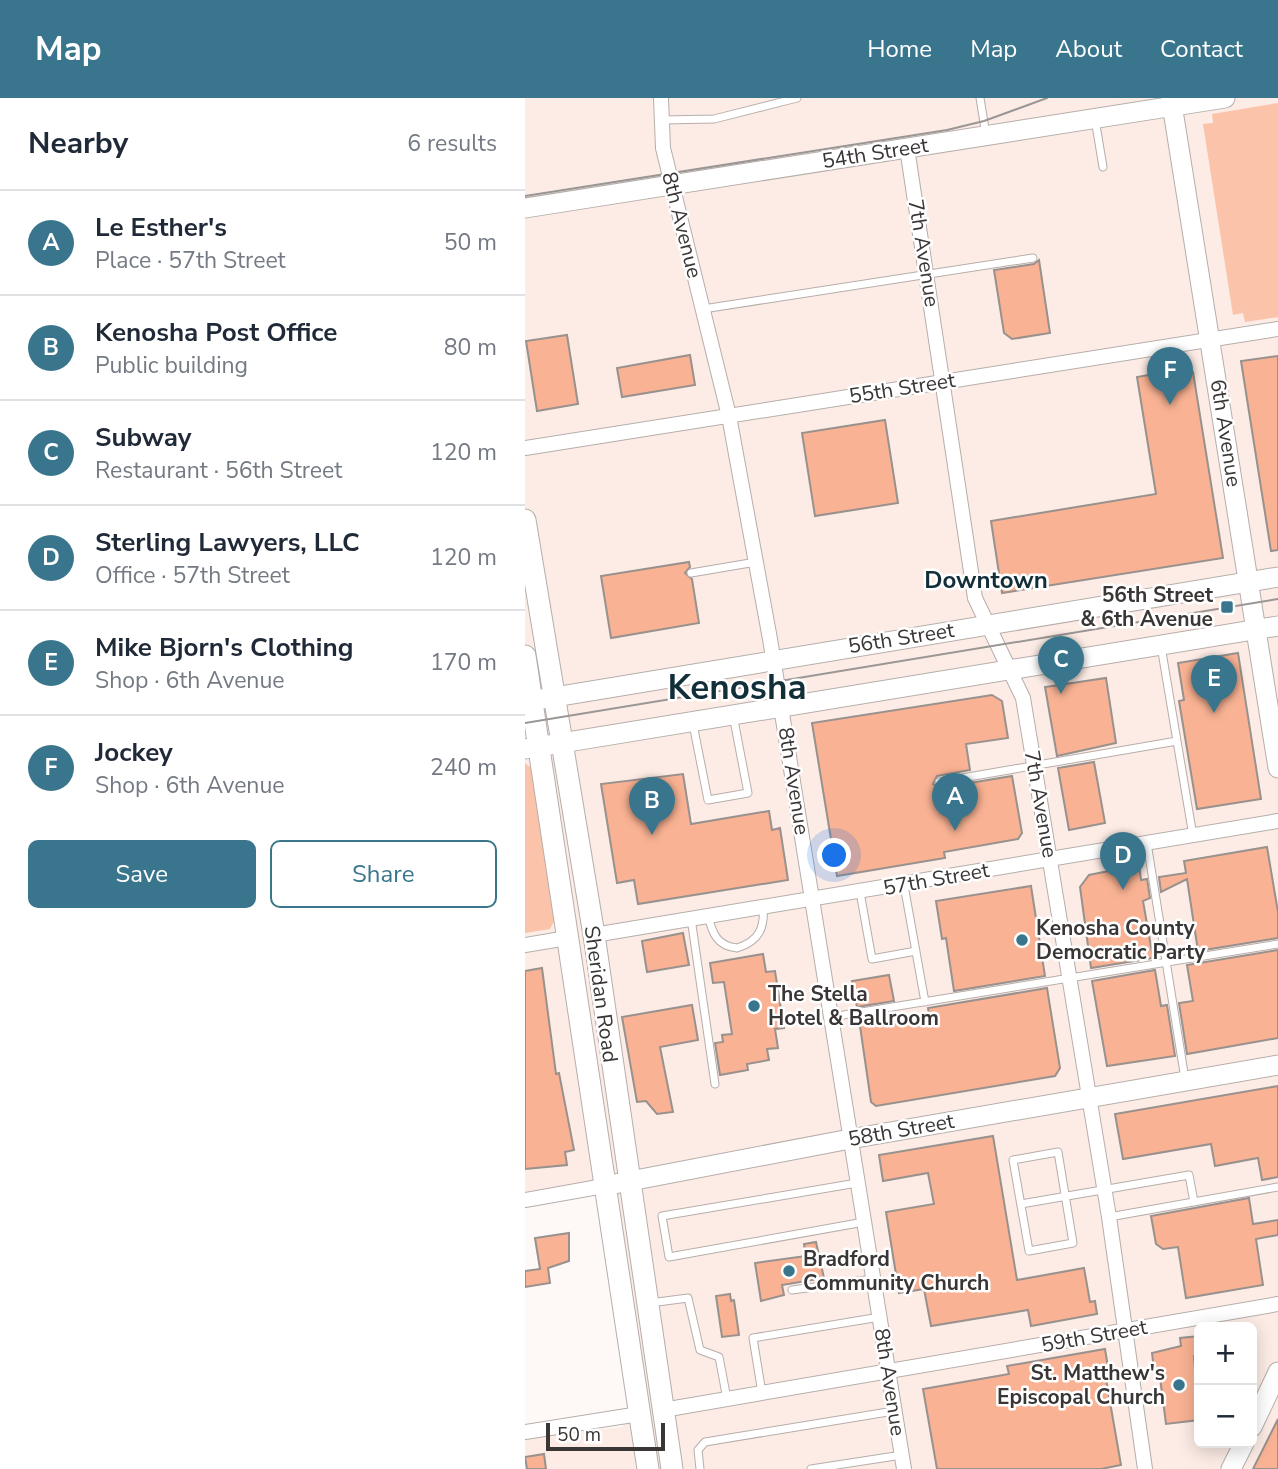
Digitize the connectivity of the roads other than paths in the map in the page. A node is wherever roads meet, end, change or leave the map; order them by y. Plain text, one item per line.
1 (661, 98) edge
2 (797, 98) edge
3 (980, 98) edge
4 (1225, 98) edge
5 (1172, 102) edge
6 (1095, 119) junction
7 (662, 120) junction
8 (986, 135) junction
9 (907, 148) junction
10 (1103, 167) dead end
11 (673, 184) junction
12 (525, 208) edge
13 (1033, 258) dead end
14 (927, 274) junction
15 (703, 309) junction
16 (1278, 329) edge
17 (1211, 339) junction
18 (943, 382) junction
19 (729, 416) junction
20 (525, 448) edge
21 (525, 520) edge
22 (756, 562) junction
23 (691, 573) dead end
24 (1278, 577) edge
25 (1249, 582) junction
26 (988, 625) junction
27 (1278, 626) edge
28 (1256, 629) junction
29 (1161, 645) junction
30 (525, 656) edge
31 (774, 659) junction
32 (1010, 670) junction
33 (554, 697) junction
34 (1273, 699) edge
35 (528, 701) edge
36 (782, 706) junction
37 (733, 714) junction
38 (692, 721) junction
39 (1177, 741) junction
40 (561, 743) junction
41 (532, 748) edge
42 (1035, 765) junction
43 (1278, 768) edge
44 (939, 782) dead end
45 (1278, 821) edge
46 (1193, 836) junction
47 (1147, 844) junction
48 (1051, 860) junction
49 (904, 884) junction
50 (859, 892) junction
51 (813, 897) junction
52 (763, 905) junction
53 (708, 914) junction
54 (691, 917) junction
55 (594, 935) junction
56 (567, 938) junction
57 (1278, 944) edge
58 (525, 945) edge
59 (916, 951) junction
60 (1165, 962) junction
61 (1069, 978) junction
62 (925, 1002) junction
63 (831, 1017) junction
64 (1278, 1065) edge
65 (1185, 1080) junction
66 (715, 1084) dead end
67 (1089, 1097) junction
68 (850, 1139) junction
69 (627, 1180) junction
70 (857, 1183) junction
71 (604, 1186) junction
72 (1278, 1188) edge
73 (1105, 1190) junction
74 (1065, 1197) junction
75 (525, 1200) edge
76 (1194, 1202) junction
77 (1021, 1204) junction
78 (1109, 1217) junction
79 (864, 1222) junction
80 (873, 1279) junction
81 (792, 1290) dead end
82 (646, 1304) junction
83 (1278, 1304) edge
84 (880, 1317) junction
85 (1125, 1330) junction
86 (889, 1371) junction
87 (1278, 1372) edge
88 (762, 1393) junction
89 (727, 1399) junction
90 (663, 1410) junction
91 (895, 1411) junction
92 (639, 1413) junction
93 (1257, 1416) edge
94 (525, 1432) edge
95 (1242, 1448) edge
96 (903, 1462) edge
97 (648, 1469) edge
98 (672, 1469) edge
99 (700, 1469) edge
100 (811, 1469) edge
101 (1145, 1469) edge
102 (1231, 1469) edge

1 - 7 street, 8th Avenue
2 - 7 lane
3 - 8 lane
4 - 5 street, 54th Street
5 - 6 street, 54th Street
5 - 17 street, 6th Avenue
6 - 8 street, 54th Street
6 - 10 lane
7 - 11 street, 8th Avenue
8 - 9 street, 54th Street
9 - 11 street, 54th Street
9 - 14 street, 7th Avenue
11 - 12 street, 54th Street
11 - 15 street, 8th Avenue
13 - 14 lane
14 - 15 lane
14 - 18 street, 7th Avenue
15 - 19 street, 8th Avenue
16 - 17 street, 55th Street
17 - 18 street, 55th Street
17 - 25 street, 6th Avenue
18 - 19 street, 55th Street
18 - 26 street, 7th Avenue
19 - 20 street, 55th Street
19 - 22 street, 8th Avenue
21 - 33 main road, Sheridan Road
22 - 23 lane
22 - 31 street, 8th Avenue
24 - 25 street, 56th Street
25 - 26 street, 56th Street
25 - 28 street, 6th Avenue
26 - 31 street, 56th Street
26 - 32 street, 7th Avenue
27 - 28 street
28 - 29 street
28 - 34 street, 6th Avenue
29 - 32 street
29 - 39 lane
30 - 35 main road, Sheridan Road
31 - 33 street, 56th Street
31 - 36 street, 8th Avenue
32 - 36 street
32 - 42 street, 7th Avenue
33 - 35 street, 56th Street
33 - 40 main road, Sheridan Road
34 - 43 street, 6th Avenue
35 - 41 main road, Sheridan Road
36 - 37 street
36 - 51 street, 8th Avenue
37 - 38 street
37 - 38 lane
38 - 40 street
39 - 42 lane
39 - 46 lane
40 - 41 street
40 - 55 main road, Sheridan Road
41 - 56 main road, Sheridan Road
42 - 44 lane
42 - 48 street, 7th Avenue
45 - 46 street, 57th Street
46 - 47 street, 57th Street
47 - 48 street, 57th Street
47 - 60 lane
48 - 49 street, 57th Street
48 - 61 street, 7th Avenue
49 - 50 street, 57th Street
49 - 59 lane
50 - 51 street, 57th Street
50 - 59 lane
51 - 52 street, 57th Street
51 - 63 street, 8th Avenue
52 - 53 street, 57th Street
52 - 53 lane
53 - 54 street, 57th Street
54 - 55 street, 57th Street
54 - 66 lane
55 - 69 main road, Sheridan Road
56 - 58 street
56 - 71 main road, Sheridan Road
57 - 60 lane
59 - 62 lane
60 - 61 lane
60 - 65 lane
61 - 62 lane
61 - 67 street, 7th Avenue
62 - 63 lane
63 - 68 street, 8th Avenue
64 - 65 street, 58th Street
65 - 67 street, 58th Street
67 - 68 street, 58th Street
67 - 73 street, 7th Avenue
68 - 69 street, 58th Street
68 - 70 street, 8th Avenue
69 - 71 street, 58th Street
69 - 82 main road, Sheridan Road
70 - 79 street, 8th Avenue
70 - 79 lane
71 - 75 street, 58th Street
71 - 92 main road, Sheridan Road
72 - 76 lane
73 - 74 lane
73 - 76 lane
73 - 78 street, 7th Avenue
74 - 77 lane
74 - 77 lane
74 - 77 lane
76 - 78 lane
78 - 85 street, 7th Avenue
79 - 80 street, 8th Avenue
80 - 81 lane
80 - 84 street, 8th Avenue
82 - 89 lane
82 - 90 main road, Sheridan Road
83 - 85 street, 59th Street
84 - 86 street, 8th Avenue
84 - 88 lane
85 - 86 street, 59th Street
85 - 101 street, 7th Avenue
86 - 88 street, 59th Street
86 - 91 street, 8th Avenue
87 - 93 street
88 - 89 street, 59th Street
89 - 90 street, 59th Street
90 - 98 main road, Sheridan Road
91 - 96 street, 8th Avenue
91 - 99 lane
92 - 94 street
92 - 97 main road, Sheridan Road
95 - 102 street
96 - 100 lane

